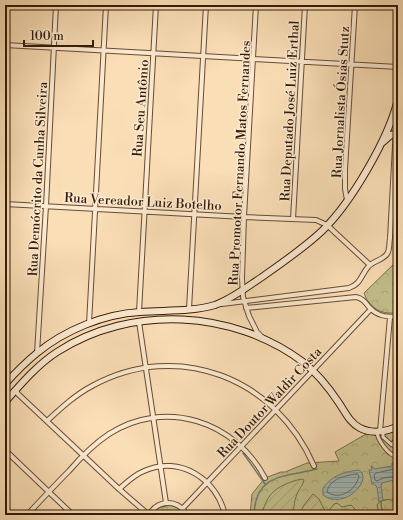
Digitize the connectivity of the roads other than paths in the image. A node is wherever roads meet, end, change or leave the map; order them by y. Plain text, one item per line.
1 (6, 5) edge
2 (56, 5) edge
3 (106, 5) edge
4 (156, 5) edge
5 (206, 5) edge
6 (256, 5) edge
7 (305, 5) edge
8 (355, 5) edge
9 (5, 32) edge
10 (5, 45) edge
11 (53, 47) junction
12 (103, 50) junction
13 (154, 52) junction
14 (203, 56) junction
15 (253, 58) junction
16 (303, 62) junction
17 (352, 64) junction
18 (398, 67) edge
19 (398, 99) edge
20 (397, 133) edge
21 (378, 150) junction
22 (347, 200) junction
23 (5, 204) edge
24 (46, 206) junction
25 (94, 208) junction
26 (144, 212) junction
27 (194, 214) junction
28 (244, 217) junction
29 (293, 219) junction
30 (327, 225) junction
31 (370, 265) junction
32 (243, 290) junction
33 (244, 301) junction
34 (216, 305) junction
35 (246, 308) junction
36 (189, 309) junction
37 (371, 309) junction
38 (139, 312) junction
39 (398, 316) edge
40 (390, 317) junction
41 (140, 322) junction
42 (89, 324) junction
43 (265, 339) junction
44 (37, 353) junction
45 (147, 368) junction
46 (313, 370) junction
47 (5, 384) edge
48 (16, 390) junction
49 (5, 402) edge
50 (276, 409) junction
51 (154, 418) junction
52 (47, 421) junction
53 (398, 426) edge
54 (381, 433) junction
55 (398, 436) edge
56 (380, 441) junction
57 (387, 441) junction
58 (397, 445) edge
59 (241, 446) junction
60 (383, 446) junction
61 (5, 450) edge
62 (390, 454) junction
63 (83, 455) junction
64 (398, 457) edge
65 (161, 466) junction
66 (314, 466) dead end
67 (265, 478) dead end
68 (207, 482) junction
69 (119, 489) junction
70 (49, 492) junction
71 (166, 503) junction
72 (183, 508) junction
73 (27, 515) edge
74 (73, 515) edge
75 (149, 515) edge
76 (187, 515) edge
77 (225, 515) edge

1 - 9 street
2 - 11 street, Rua Demócrito da Cunha Silveira
3 - 12 street
4 - 13 street, Rua Seu Antônio
5 - 14 street
6 - 15 street, Rua Promotor Fernando Matos Fernandes
7 - 16 street, Rua Deputado José Luiz Erthal
8 - 17 street, Rua Jornalista Ósias Stutz
10 - 11 street
11 - 12 street
11 - 24 street, Rua Demócrito da Cunha Silveira
12 - 13 street
12 - 25 street
13 - 14 street
13 - 26 street, Rua Seu Antônio
14 - 15 street
14 - 27 street
15 - 16 street
15 - 28 street, Rua Promotor Fernando Matos Fernandes
16 - 17 street
16 - 29 street, Rua Deputado José Luiz Erthal
17 - 18 street
17 - 22 street, Rua Jornalista Ósias Stutz
19 - 20 street
19 - 21 main road
20 - 21 main road
20 - 31 street
21 - 22 main road
22 - 30 main road
23 - 24 street, Rua Vereador Luiz Botelho
24 - 25 street, Rua Vereador Luiz Botelho
24 - 44 street, Rua Demócrito da Cunha Silveira
25 - 26 street, Rua Vereador Luiz Botelho
25 - 42 street
26 - 27 street, Rua Vereador Luiz Botelho
26 - 38 street, Rua Seu Antônio
27 - 28 street, Rua Vereador Luiz Botelho
27 - 36 street
28 - 29 street, Rua Vereador Luiz Botelho
28 - 32 street, Rua Promotor Fernando Matos Fernandes
29 - 30 street, Rua Vereador Luiz Botelho
30 - 31 street
30 - 32 main road
31 - 33 street
32 - 33 street, Rua Promotor Fernando Matos Fernandes
32 - 34 main road
33 - 34 street
33 - 35 street, Rua Promotor Fernando Matos Fernandes
34 - 36 main road
35 - 37 street
35 - 43 street, Rua Promotor Fernando Matos Fernandes
36 - 38 main road
37 - 40 street
37 - 46 street, Rua Doutor Waldir Costa
38 - 42 main road
39 - 40 street
40 - 54 street
41 - 43 main road
41 - 45 street
41 - 48 main road
42 - 44 main road
43 - 46 main road
44 - 47 main road
45 - 50 street
45 - 51 street
45 - 52 street
46 - 50 street, Rua Doutor Waldir Costa
46 - 54 main road
48 - 49 main road
48 - 52 street
50 - 59 street, Rua Doutor Waldir Costa
50 - 66 street
51 - 59 street
51 - 63 street
51 - 65 street
52 - 63 street
53 - 54 main road
54 - 56 street
54 - 56 street
54 - 57 street
55 - 58 street
56 - 60 street
57 - 58 street
57 - 60 street
58 - 62 street
58 - 64 street
59 - 67 street
59 - 68 street, Rua Doutor Waldir Costa
60 - 62 street
61 - 70 street
62 - 64 street
63 - 69 street
63 - 70 street
65 - 68 street
65 - 69 street
65 - 71 street
68 - 72 street, Rua Doutor Waldir Costa
68 - 77 street
69 - 75 street
70 - 73 street
70 - 74 street
71 - 72 street
71 - 75 street
72 - 76 street

